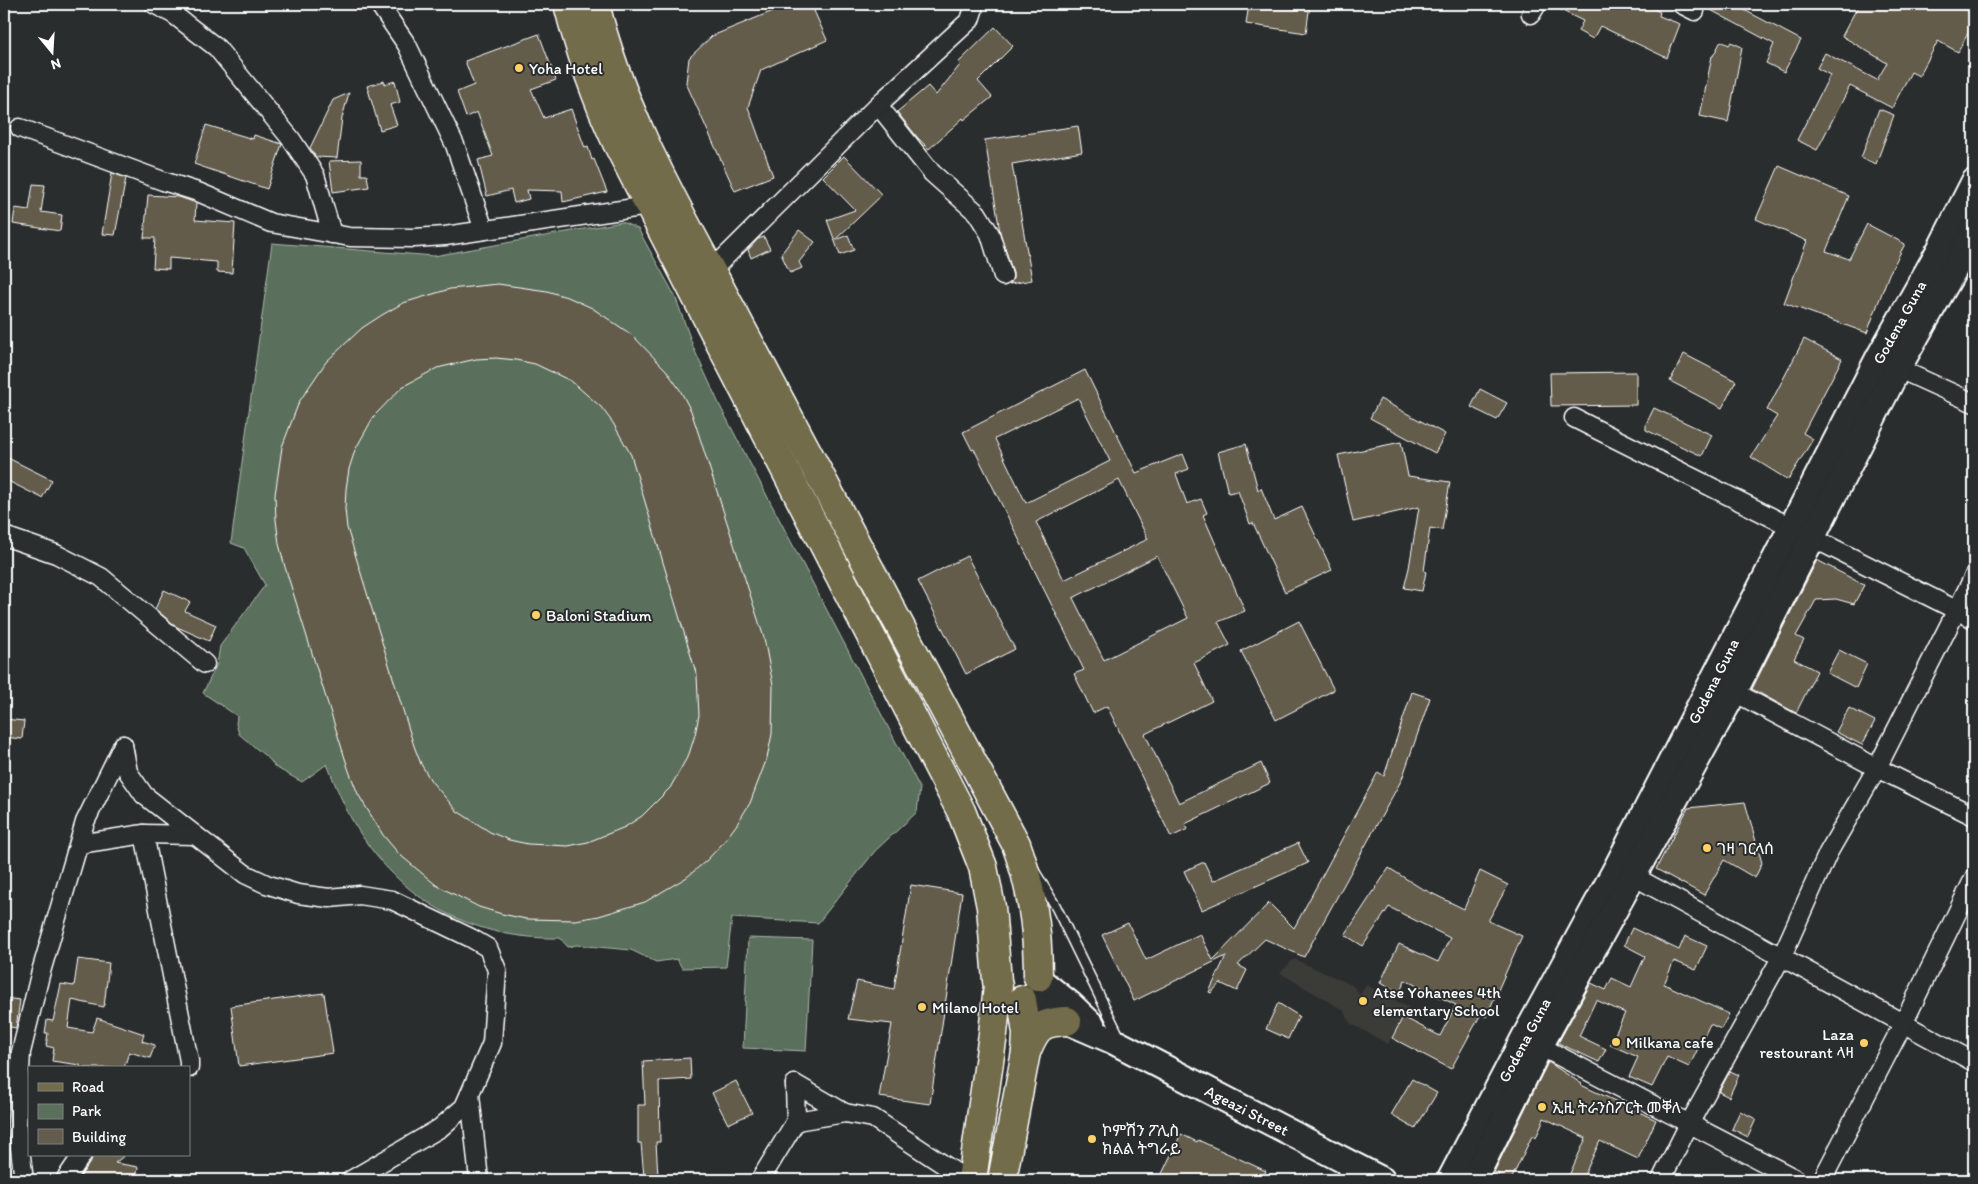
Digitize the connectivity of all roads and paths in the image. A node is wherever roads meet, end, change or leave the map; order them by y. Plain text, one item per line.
1 (154, 4) edge
2 (379, 4) edge
3 (568, 4) edge
4 (595, 4) edge
5 (972, 4) edge
6 (878, 105) junction
7 (20, 128) dead end
8 (1974, 182) edge
9 (648, 206) junction
10 (1974, 229) edge
11 (484, 230) junction
12 (332, 234) junction
13 (1957, 260) edge
14 (711, 271) junction
15 (1003, 276) dead end
16 (1888, 364) junction
17 (1974, 403) edge
18 (1574, 418) dead end
19 (1791, 527) junction
20 (4, 536) edge
21 (1812, 538) junction
22 (1974, 576) edge
23 (1956, 610) junction
24 (1974, 619) edge
25 (206, 664) dead end
26 (1724, 686) junction
27 (1877, 768) junction
28 (1974, 816) edge
29 (144, 834) junction
30 (195, 835) junction
31 (79, 844) junction
32 (1016, 844) junction
33 (1625, 872) junction
34 (1974, 878) edge
35 (1782, 956) junction
36 (997, 983) junction
37 (1032, 989) junction
38 (1067, 1021) junction
39 (1903, 1024) junction
40 (1532, 1042) junction
41 (1118, 1044) junction
42 (1026, 1052) junction
43 (1974, 1062) edge
44 (188, 1066) edge
45 (470, 1094) junction
46 (845, 1113) junction
47 (796, 1120) junction
48 (1689, 1124) junction
49 (81, 1156) edge
50 (1349, 1172) edge
51 (24, 1180) edge
52 (65, 1180) edge
53 (352, 1180) edge
54 (479, 1180) edge
55 (760, 1180) edge
56 (967, 1180) edge
57 (972, 1180) edge
58 (1002, 1180) edge
59 (1382, 1180) edge
60 (1450, 1180) edge
61 (1474, 1180) edge
62 (1661, 1180) edge
63 (1798, 1180) edge
64 (1822, 1180) edge

1 - 12 street
2 - 11 street
3 - 9 main road
4 - 14 main road
5 - 6 street
6 - 14 street
6 - 15 street
7 - 12 street
8 - 13 main road, Godena Guna
9 - 11 street
9 - 36 main road
10 - 13 main road, Godena Guna
11 - 12 street
13 - 16 main road, Godena Guna
14 - 32 main road
16 - 17 street
16 - 19 main road, Godena Guna
16 - 21 main road, Godena Guna
18 - 19 street
19 - 21 street
19 - 26 main road, Godena Guna
20 - 25 street
21 - 23 street
21 - 26 main road, Godena Guna
22 - 23 street
23 - 24 street
23 - 27 street
26 - 27 street
26 - 33 main road, Godena Guna
27 - 28 street
27 - 35 street
29 - 30 street
29 - 31 street
29 - 44 street
30 - 31 street
30 - 45 street
31 - 51 street
32 - 37 main road
32 - 41 lane
33 - 35 street
33 - 40 main road, Godena Guna
34 - 39 street
35 - 39 street
35 - 48 street
36 - 37 main road
36 - 37 main road
36 - 57 main road
37 - 38 main road
37 - 41 main road
37 - 42 main road
38 - 41 main road
38 - 42 main road
39 - 43 street
39 - 64 street
40 - 48 street
40 - 60 main road, Godena Guna
40 - 61 main road, Godena Guna
41 - 50 main road, Ageazi Street
42 - 58 main road
45 - 53 street
45 - 54 street
46 - 47 street
46 - 47 street
46 - 56 street
47 - 55 street
48 - 62 street
48 - 63 street
49 - 52 street
50 - 59 main road, Ageazi Street

